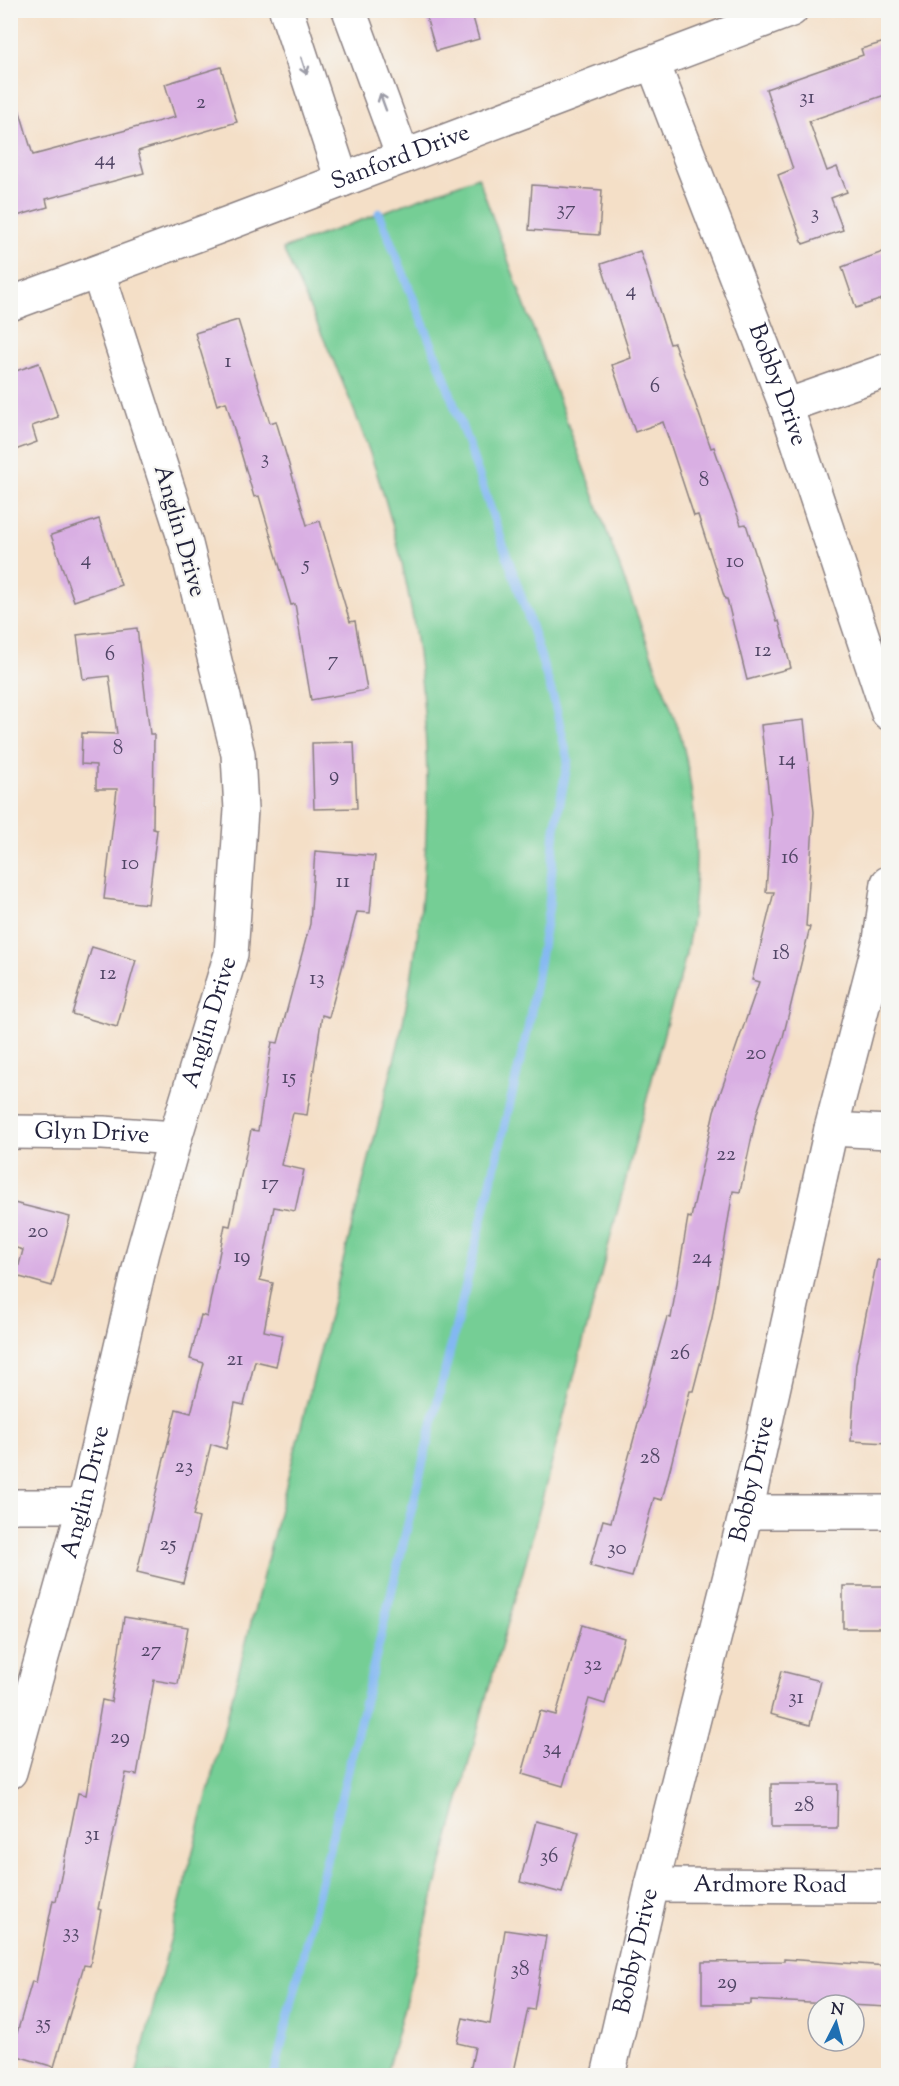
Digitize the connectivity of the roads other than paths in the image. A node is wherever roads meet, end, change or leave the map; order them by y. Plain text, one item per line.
1 (286, 10) edge
2 (349, 10) edge
3 (791, 10) edge
4 (653, 63) junction
5 (403, 157) junction
6 (342, 180) junction
7 (98, 272) junction
8 (10, 304) edge
9 (888, 370) edge
10 (786, 406) junction
11 (888, 713) edge
12 (888, 883) edge
13 (831, 1129) junction
14 (10, 1132) edge
15 (888, 1132) edge
16 (175, 1138) junction
17 (10, 1506) edge
18 (84, 1506) junction
19 (746, 1512) junction
20 (888, 1512) edge
21 (10, 1772) edge
22 (652, 1885) junction
23 (888, 1886) edge
24 (608, 2076) edge

1 -> 6 street
5 -> 2 street
3 - 4 street, Sanford Drive
4 - 5 street, Sanford Drive
4 - 10 street, Bobby Drive
5 - 6 street, Sanford Drive
6 - 7 street, Sanford Drive
7 - 8 street, Sanford Drive
7 - 16 street, Anglin Drive
9 - 10 street
10 - 11 street, Bobby Drive
12 - 13 street, Bobby Drive
13 - 15 street
13 - 19 street, Bobby Drive
14 - 16 street, Glyn Drive
16 - 18 street, Anglin Drive
17 - 18 street
18 - 21 street, Anglin Drive
19 - 20 street
19 - 22 street, Bobby Drive
22 - 23 street, Ardmore Road
22 - 24 street, Bobby Drive

